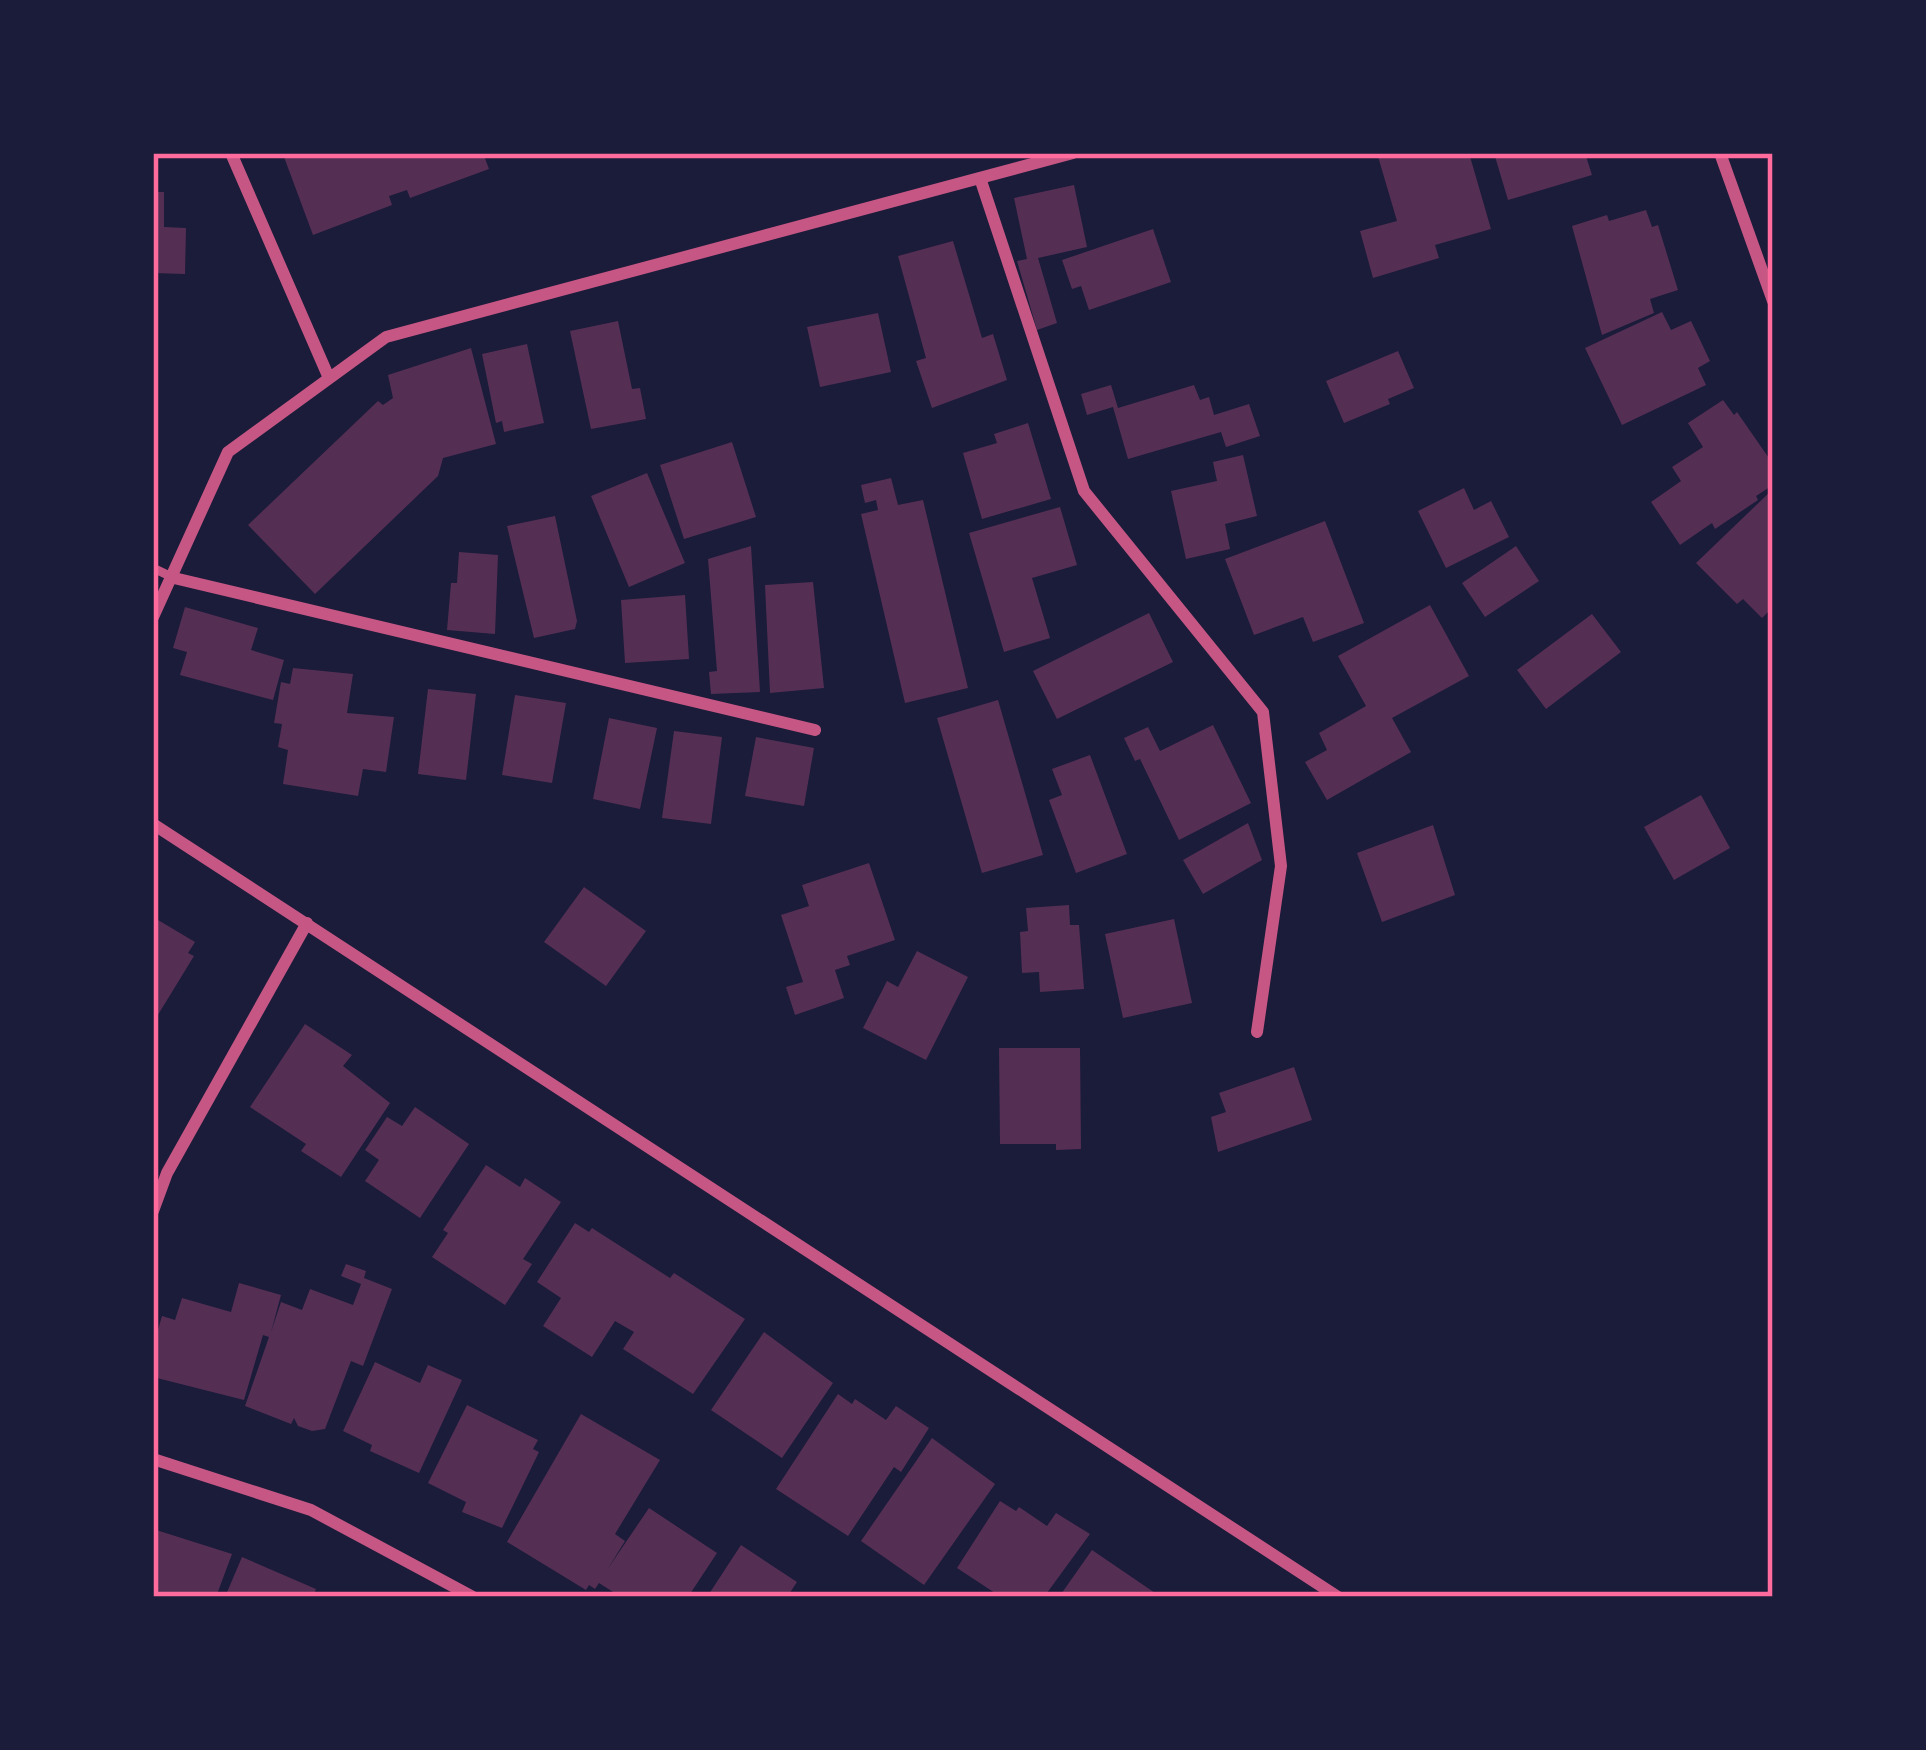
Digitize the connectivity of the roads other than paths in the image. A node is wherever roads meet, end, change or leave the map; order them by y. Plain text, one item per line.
1 (231, 153) edge
2 (1073, 153) edge
3 (1720, 153) edge
4 (980, 178) junction
5 (1773, 301) edge
6 (329, 378) junction
7 (153, 568) edge
8 (174, 578) junction
9 (153, 617) edge
10 (815, 730) dead end
11 (153, 824) edge
12 (307, 923) junction
13 (1257, 1032) dead end
14 (153, 1211) edge
15 (153, 1459) edge
16 (473, 1597) edge
17 (1338, 1597) edge

1 - 6 street
2 - 4 street
3 - 5 street
4 - 6 street
4 - 13 street
6 - 8 street
7 - 8 lane
8 - 9 street
8 - 10 street
11 - 12 street
12 - 14 street
12 - 17 street
15 - 16 street

